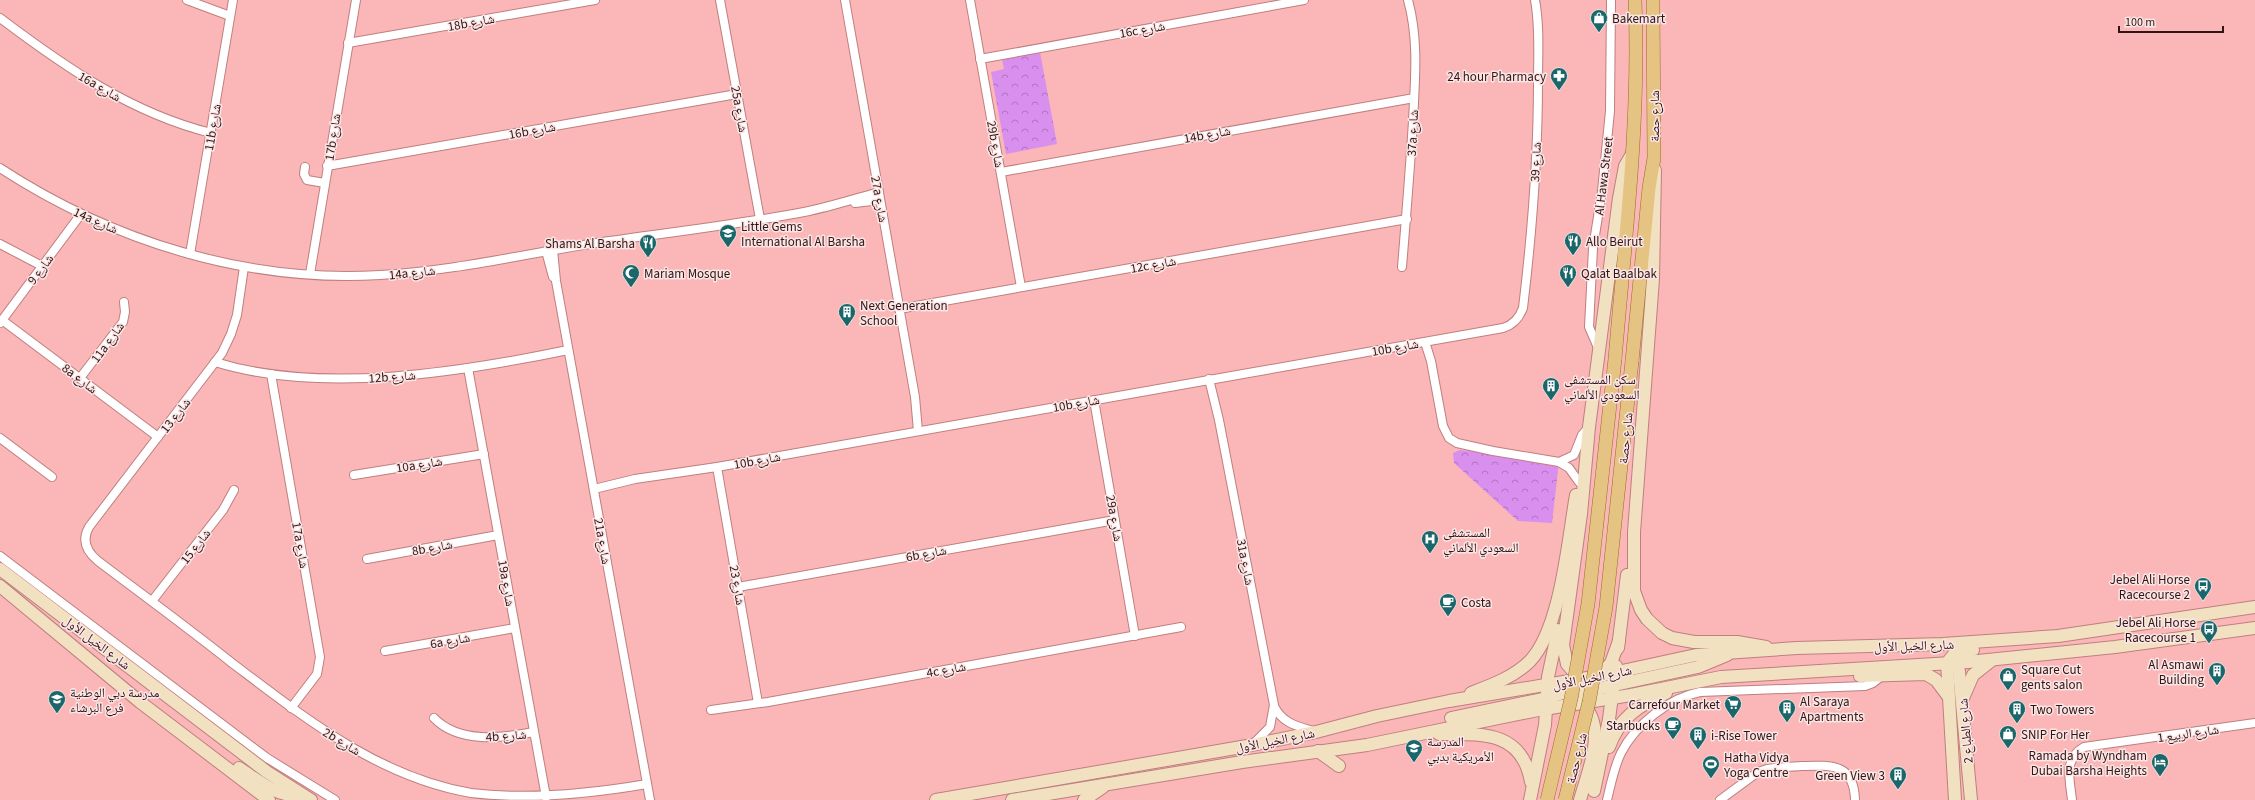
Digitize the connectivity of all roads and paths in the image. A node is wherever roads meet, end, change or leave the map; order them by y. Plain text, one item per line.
1 (187, 0) edge
2 (233, 0) edge
3 (356, 0) edge
4 (595, 0) edge
5 (720, 0) edge
6 (845, 0) edge
7 (970, 0) edge
8 (1304, 0) edge
9 (1408, 0) edge
10 (1535, 0) edge
11 (1611, 0) edge
12 (1635, 0) edge
13 (1653, 0) edge
14 (230, 16) junction
15 (0, 18) edge
16 (348, 43) junction
17 (980, 58) junction
18 (737, 94) junction
19 (1414, 98) junction
20 (211, 133) junction
21 (1632, 154) junction
22 (1654, 158) junction
23 (327, 166) junction
24 (305, 167) dead end
25 (0, 168) edge
26 (1000, 172) junction
27 (325, 183) junction
28 (879, 196) junction
29 (81, 214) junction
30 (760, 219) junction
31 (1407, 219) junction
32 (0, 244) edge
33 (550, 251) junction
34 (190, 254) junction
35 (42, 266) junction
36 (244, 267) junction
37 (1402, 267) dead end
38 (310, 274) junction
39 (1021, 287) junction
40 (124, 302) dead end
41 (899, 308) junction
42 (1, 321) edge
43 (1515, 322) joint
44 (1428, 341) junction
45 (568, 350) junction
46 (1598, 350) junction
47 (216, 362) junction
48 (468, 368) junction
49 (271, 374) junction
50 (80, 378) junction
51 (1212, 379) junction
52 (1094, 400) junction
53 (1589, 427) junction
54 (922, 430) junction
55 (158, 437) junction
56 (0, 438) edge
57 (1587, 443) junction
58 (484, 454) junction
59 (1559, 462) junction
60 (717, 467) junction
61 (354, 475) dead end
62 (52, 477) dead end
63 (1578, 482) junction
64 (593, 486) junction
65 (234, 490) dead end
66 (1115, 520) junction
67 (1634, 532) junction
68 (498, 535) junction
69 (88, 552) joint
70 (0, 556) edge
71 (367, 559) dead end
72 (0, 569) edge
73 (1, 587) edge
74 (738, 587) junction
75 (1570, 590) junction
76 (152, 601) junction
77 (2255, 607) edge
78 (1181, 627) dead end
79 (515, 628) junction
80 (2255, 628) edge
81 (1135, 636) junction
82 (2058, 636) junction
83 (1619, 641) junction
84 (1939, 645) junction
85 (1775, 650) junction
86 (384, 652) dead end
87 (1729, 654) junction
88 (1971, 656) junction
89 (1994, 659) junction
90 (1952, 660) junction
91 (1866, 668) junction
92 (1836, 670) junction
93 (1614, 673) junction
94 (1883, 675) junction
95 (1599, 676) junction
96 (1587, 684) junction
97 (1686, 685) junction
98 (1548, 686) junction
99 (177, 690) junction
100 (1614, 694) junction
101 (1574, 696) junction
102 (1949, 697) junction
103 (1962, 701) junction
104 (1449, 702) junction
105 (758, 703) junction
106 (1547, 703) junction
107 (180, 705) junction
108 (1274, 705) junction
109 (291, 708) junction
110 (711, 710) dead end
111 (434, 718) dead end
112 (2255, 723) edge
113 (1427, 731) junction
114 (534, 732) junction
115 (1316, 732) junction
116 (1378, 742) junction
117 (1250, 745) junction
118 (202, 750) junction
119 (1318, 751) junction
120 (220, 764) junction
121 (1339, 766) dead end
122 (647, 784) junction
123 (1107, 785) junction
124 (1040, 795) junction
125 (1531, 795) edge
126 (294, 796) edge
127 (1593, 796) edge
128 (546, 797) junction
129 (254, 800) edge
130 (269, 800) edge
131 (335, 800) edge
132 (650, 800) edge
133 (936, 800) edge
134 (1012, 800) edge
135 (1052, 800) edge
136 (1084, 800) edge
137 (1547, 800) edge
138 (1565, 800) edge
139 (1580, 800) edge
140 (1607, 800) edge
141 (1720, 800) edge
142 (1855, 800) edge
143 (1955, 800) edge
144 (1971, 800) edge
145 (2072, 800) edge

1 - 14 street
2 - 14 street, 11b شارع
3 - 16 street, 17b شارع
4 - 16 street, 18b شارع
5 - 18 street, 25a شارع
6 - 28 street, 27a شارع
7 - 17 street, 29b شارع
8 - 17 street, 16c شارع
9 - 19 street, 37a شارع
10 - 43 street, شارع 39
11 - 46 street, Al Hawa Street
12 - 21 main road, شارع حصة
13 - 22 main road, شارع حصة
14 - 20 street, 11b شارع
15 - 20 street, 16a شارع
16 - 23 street, 17b شارع
17 - 26 street, 29b شارع
18 - 23 street, 16b شارع
18 - 30 street, 25a شارع
19 - 26 street, 14b شارع
19 - 31 street, 37a شارع
20 - 34 street, 11b شارع
21 - 46 main road
21 - 137 main road, شارع حصة, bridge
22 - 67 main road
22 - 138 main road, شارع حصة, bridge
23 - 27 street, 17b شارع
24 - 27 street
25 - 29 street, 14a شارع
26 - 39 street, 29b شارع
27 - 38 street, 17b شارع
28 - 30 street, 14a شارع
28 - 41 street, 27a شارع
29 - 34 street, 14a شارع
29 - 35 street, شارع 9
30 - 33 street, 14a شارع
31 - 37 street, 37a شارع
31 - 39 street, 12c شارع
32 - 35 street
33 - 38 street, 14a شارع
33 - 45 street, 21a شارع
34 - 36 street, 14a شارع
35 - 42 street, شارع 9
36 - 38 street, 14a شارع
36 - 47 street, شارع 13
39 - 41 street, 12c شارع
40 - 50 street, 11a شارع
41 - 54 street, 27a شارع
42 - 50 street, 8a شارع
43 - 44 street, 10b شارع
44 - 51 street, 10b شارع
44 - 59 street
45 - 48 street, 12b شارع
45 - 64 street, 21a شارع
46 - 53 main road
47 - 49 street, 12b شارع
47 - 55 street, شارع 13
48 - 49 street, 12b شارع
48 - 58 street, 19a شارع
49 - 109 street, 17a شارع
50 - 55 street, 8a شارع
51 - 52 street, 10b شارع
51 - 108 street, 31a شارع
52 - 54 street, 10b شارع
52 - 66 street, 29a شارع
53 - 57 main road
53 - 59 street
54 - 60 street, 10b شارع
55 - 69 street, شارع 13
56 - 62 street
57 - 63 main road
57 - 75 main road
58 - 61 street, 10a شارع
58 - 68 street, 19a شارع
59 - 63 street
60 - 64 street, 10b شارع
60 - 74 street, شارع 23
63 - 104 main road
64 - 122 street, 21a شارع
65 - 76 street, شارع 15
66 - 74 street, 6b شارع
66 - 81 street, 29a شارع
67 - 83 main road
67 - 85 main road
68 - 71 street, 8b شارع
68 - 79 street, 19a شارع
69 - 76 street, 2b شارع
70 - 99 street
72 - 107 main road, شارع الخيل الأول
73 - 118 main road, شارع الخيل الأول
74 - 105 street, شارع 23
75 - 96 main road
75 - 98 main road
76 - 109 street, 2b شارع
77 - 82 main road, شارع الخيل الأول
78 - 81 street, 4c شارع
79 - 86 street, 6a شارع
79 - 114 street, 19a شارع
80 - 89 main road, شارع الخيل الأول
81 - 105 street, 4c شارع
82 - 84 main road, شارع الخيل الأول
82 - 88 main road
83 - 93 main road
83 - 95 main road
84 - 85 main road, شارع الخيل الأول
84 - 90 main road
84 - 91 main road
85 - 87 main road, شارع الخيل الأول
87 - 93 main road, شارع الخيل الأول
87 - 100 main road
88 - 89 main road, شارع الخيل الأول
88 - 90 main road, شارع الخيل الأول
89 - 103 main road
90 - 91 main road, شارع الخيل الأول
90 - 102 main road, شارع الطباع 2
90 - 103 main road, شارع الطباع 2
91 - 92 main road, شارع الخيل الأول
92 - 94 main road
92 - 97 main road, شارع الخيل الأول
93 - 95 main road, شارع الخيل الأول
93 - 100 main road
94 - 102 main road
94 - 140 street
95 - 96 main road, شارع الخيل الأول
96 - 98 main road, شارع الخيل الأول
96 - 100 main road
96 - 101 main road
97 - 100 main road, شارع الخيل الأول
97 - 127 main road
98 - 101 main road
98 - 104 main road, شارع الخيل الأول
98 - 106 main road
99 - 107 main road
99 - 131 street
100 - 101 main road, شارع الخيل الأول
100 - 127 main road
101 - 106 main road
101 - 139 main road
102 - 143 main road, شارع الطباع 2
103 - 144 main road, شارع الطباع 2
104 - 115 main road, شارع الخيل الأول
105 - 110 street, 4c شارع
106 - 113 main road, شارع الخيل الأول
106 - 116 main road
106 - 125 main road
107 - 126 main road, شارع الخيل الأول
108 - 115 street, 31a شارع
108 - 117 street, 31a شارع
109 - 128 street, 2b شارع
111 - 114 street, 4b شارع
112 - 145 street, شارع الربيع 1
113 - 116 main road, شارع الخيل الأول
113 - 125 main road
114 - 128 street, 19a شارع
115 - 117 main road, شارع الخيل الأول
116 - 119 main road, شارع الخيل الأول
117 - 133 main road, شارع الخيل الأول
118 - 120 main road, شارع الخيل الأول
118 - 126 main road
119 - 121 main road
119 - 123 main road, شارع الخيل الأول
120 - 129 main road
120 - 130 main road, شارع الخيل الأول
122 - 128 street, 2b شارع
122 - 132 street, 21a شارع
123 - 124 main road, شارع الخيل الأول
123 - 136 main road
124 - 134 main road, شارع الخيل الأول
124 - 135 main road
141 - 142 street

